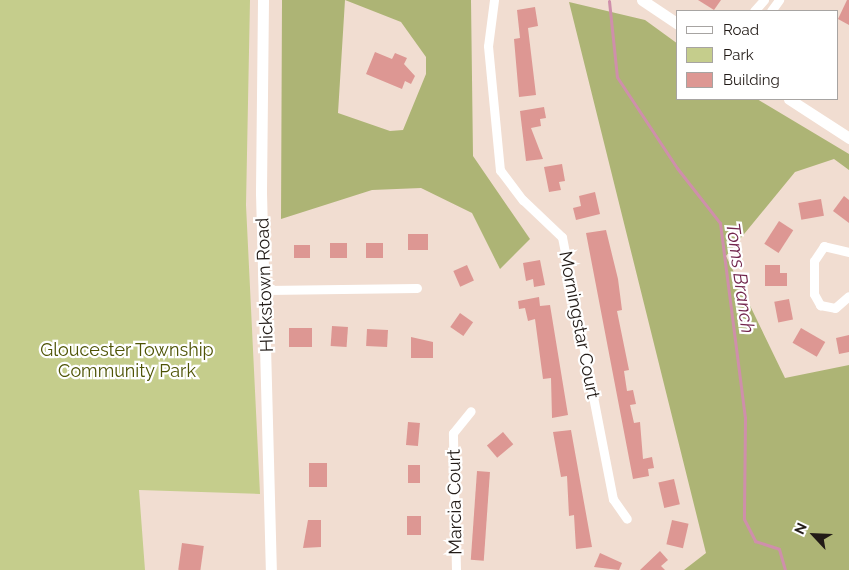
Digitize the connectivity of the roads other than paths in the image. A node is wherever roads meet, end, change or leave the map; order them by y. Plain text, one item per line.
1 (263, 0) edge
2 (494, 0) edge
3 (642, 0) edge
4 (764, 0) edge
5 (755, 10) edge
6 (676, 23) edge
7 (791, 100) edge
8 (849, 138) edge
9 (849, 252) edge
10 (417, 288) dead end
11 (267, 290) junction
12 (849, 296) edge
13 (471, 411) dead end
14 (627, 520) dead end
15 (271, 570) edge
16 (456, 570) edge

1 - 11 street, Hickstown Road
2 - 14 street, Morningstar Court
3 - 6 street
4 - 5 street
7 - 8 street
9 - 12 street
10 - 11 street
11 - 15 street, Hickstown Road
13 - 16 street, Marcia Court

